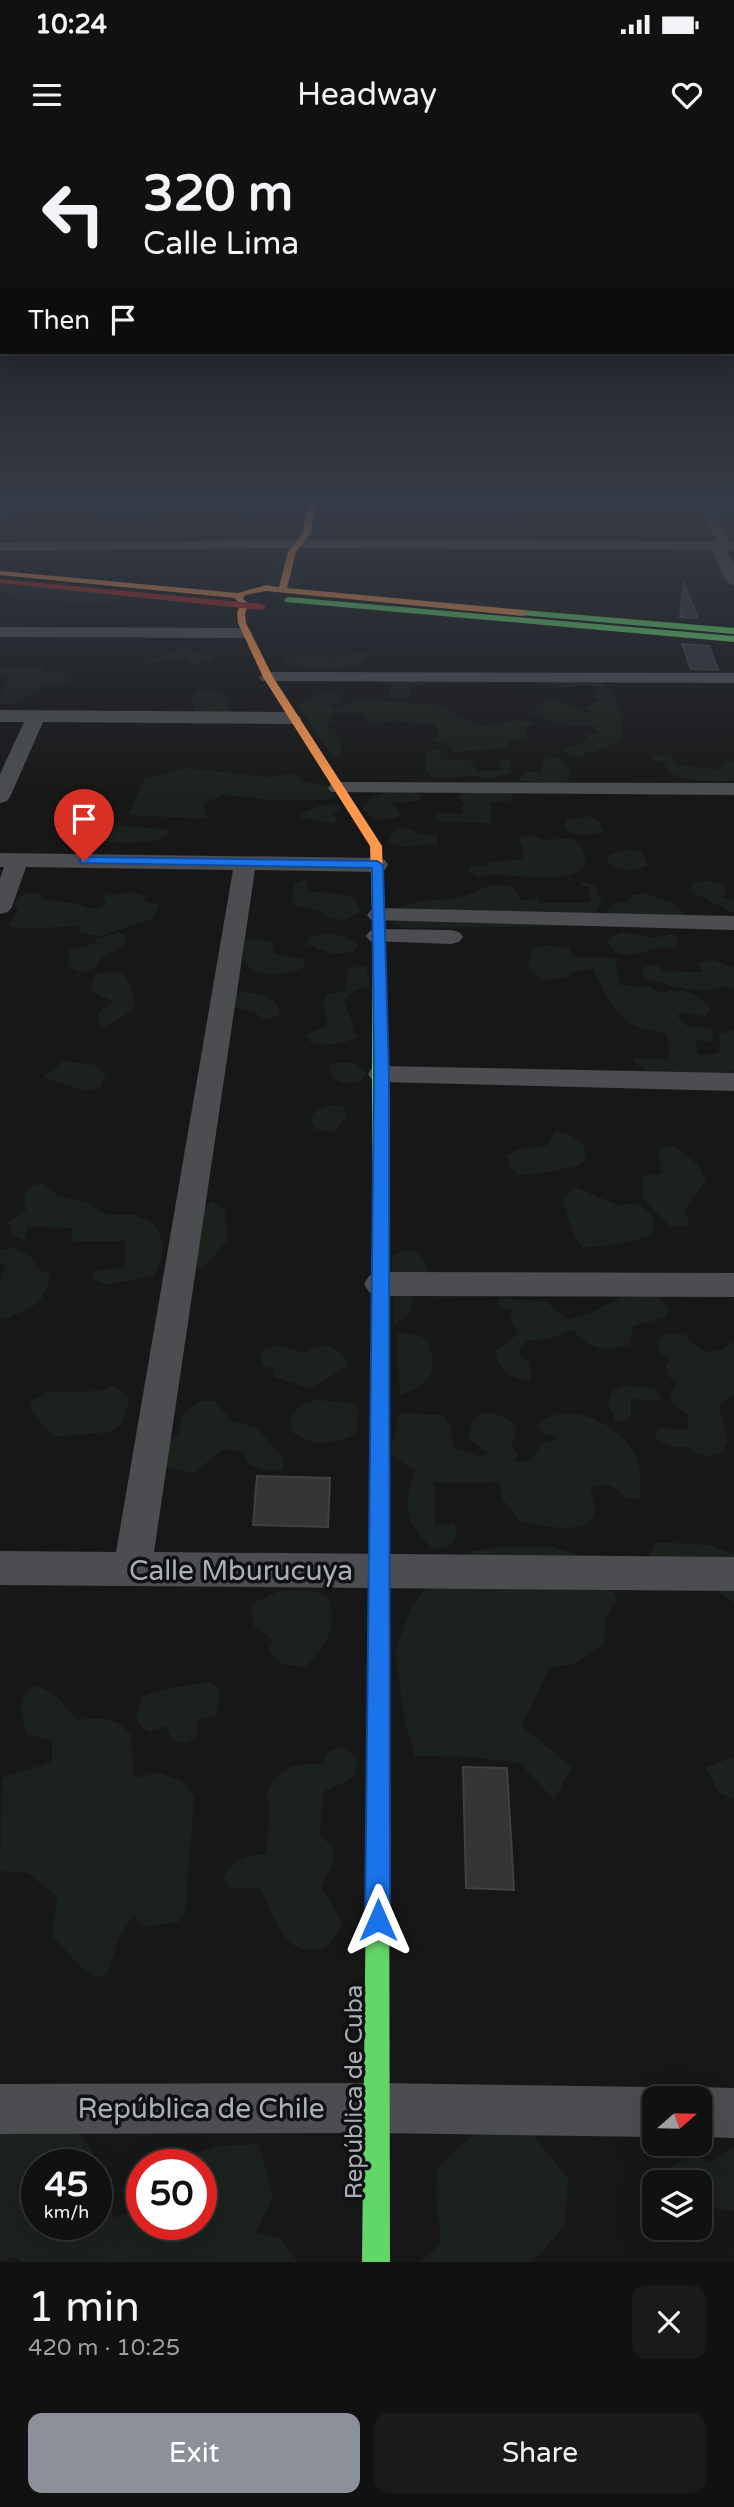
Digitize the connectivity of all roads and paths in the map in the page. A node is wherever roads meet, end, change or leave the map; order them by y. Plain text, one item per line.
1 (177, 604) edge
2 (188, 604) edge
3 (248, 604) edge
4 (268, 604) edge
5 (385, 604) edge
6 (407, 604) edge
7 (265, 606) junction
8 (243, 613) junction
9 (0, 624) edge
10 (734, 631) edge
11 (0, 632) edge
12 (734, 639) edge
13 (734, 648) edge
14 (268, 677) junction
15 (734, 678) edge
16 (0, 716) edge
17 (36, 716) junction
18 (293, 718) junction
19 (338, 788) junction
20 (734, 789) edge
21 (0, 797) edge
22 (9, 860) edge
23 (245, 863) junction
24 (377, 865) junction
25 (0, 907) edge
26 (734, 923) edge
27 (379, 926) junction
28 (381, 1074) junction
29 (734, 1082) edge
30 (380, 1284) junction
31 (734, 1285) edge
32 (0, 1568) edge
33 (132, 1569) junction
34 (378, 1571) junction
35 (734, 1574) edge
36 (377, 2108) junction
37 (0, 2109) edge
38 (642, 2112) edge
39 (712, 2112) edge
40 (734, 2113) edge
41 (376, 2262) edge

1 - 8 main road
2 - 8 main road
3 - 8 main road
4 - 7 main road
5 - 12 main road
6 - 10 main road
7 - 8 main road
7 - 13 main road
8 - 9 street
8 - 11 street
8 - 14 main road, República de Cuba
14 - 15 street
14 - 18 main road, República de Cuba
16 - 17 street
17 - 18 street
17 - 21 street
18 - 19 main road, República de Cuba
19 - 20 street
19 - 24 main road, República de Cuba
22 - 23 street
22 - 25 street
23 - 24 street
23 - 33 street
24 - 27 main road, República de Cuba
26 - 27 street
27 - 28 main road, República de Cuba
28 - 29 street
28 - 30 main road, República de Cuba
30 - 31 street
30 - 34 main road, República de Cuba
32 - 33 street, Calle Mburucuya
33 - 34 street, Calle Mburucuya
34 - 35 street, Calle Mburucuya
34 - 36 main road, República de Cuba
36 - 37 street, República de Chile
36 - 38 street, República de Chile
36 - 41 main road, República de Cuba
39 - 40 street

